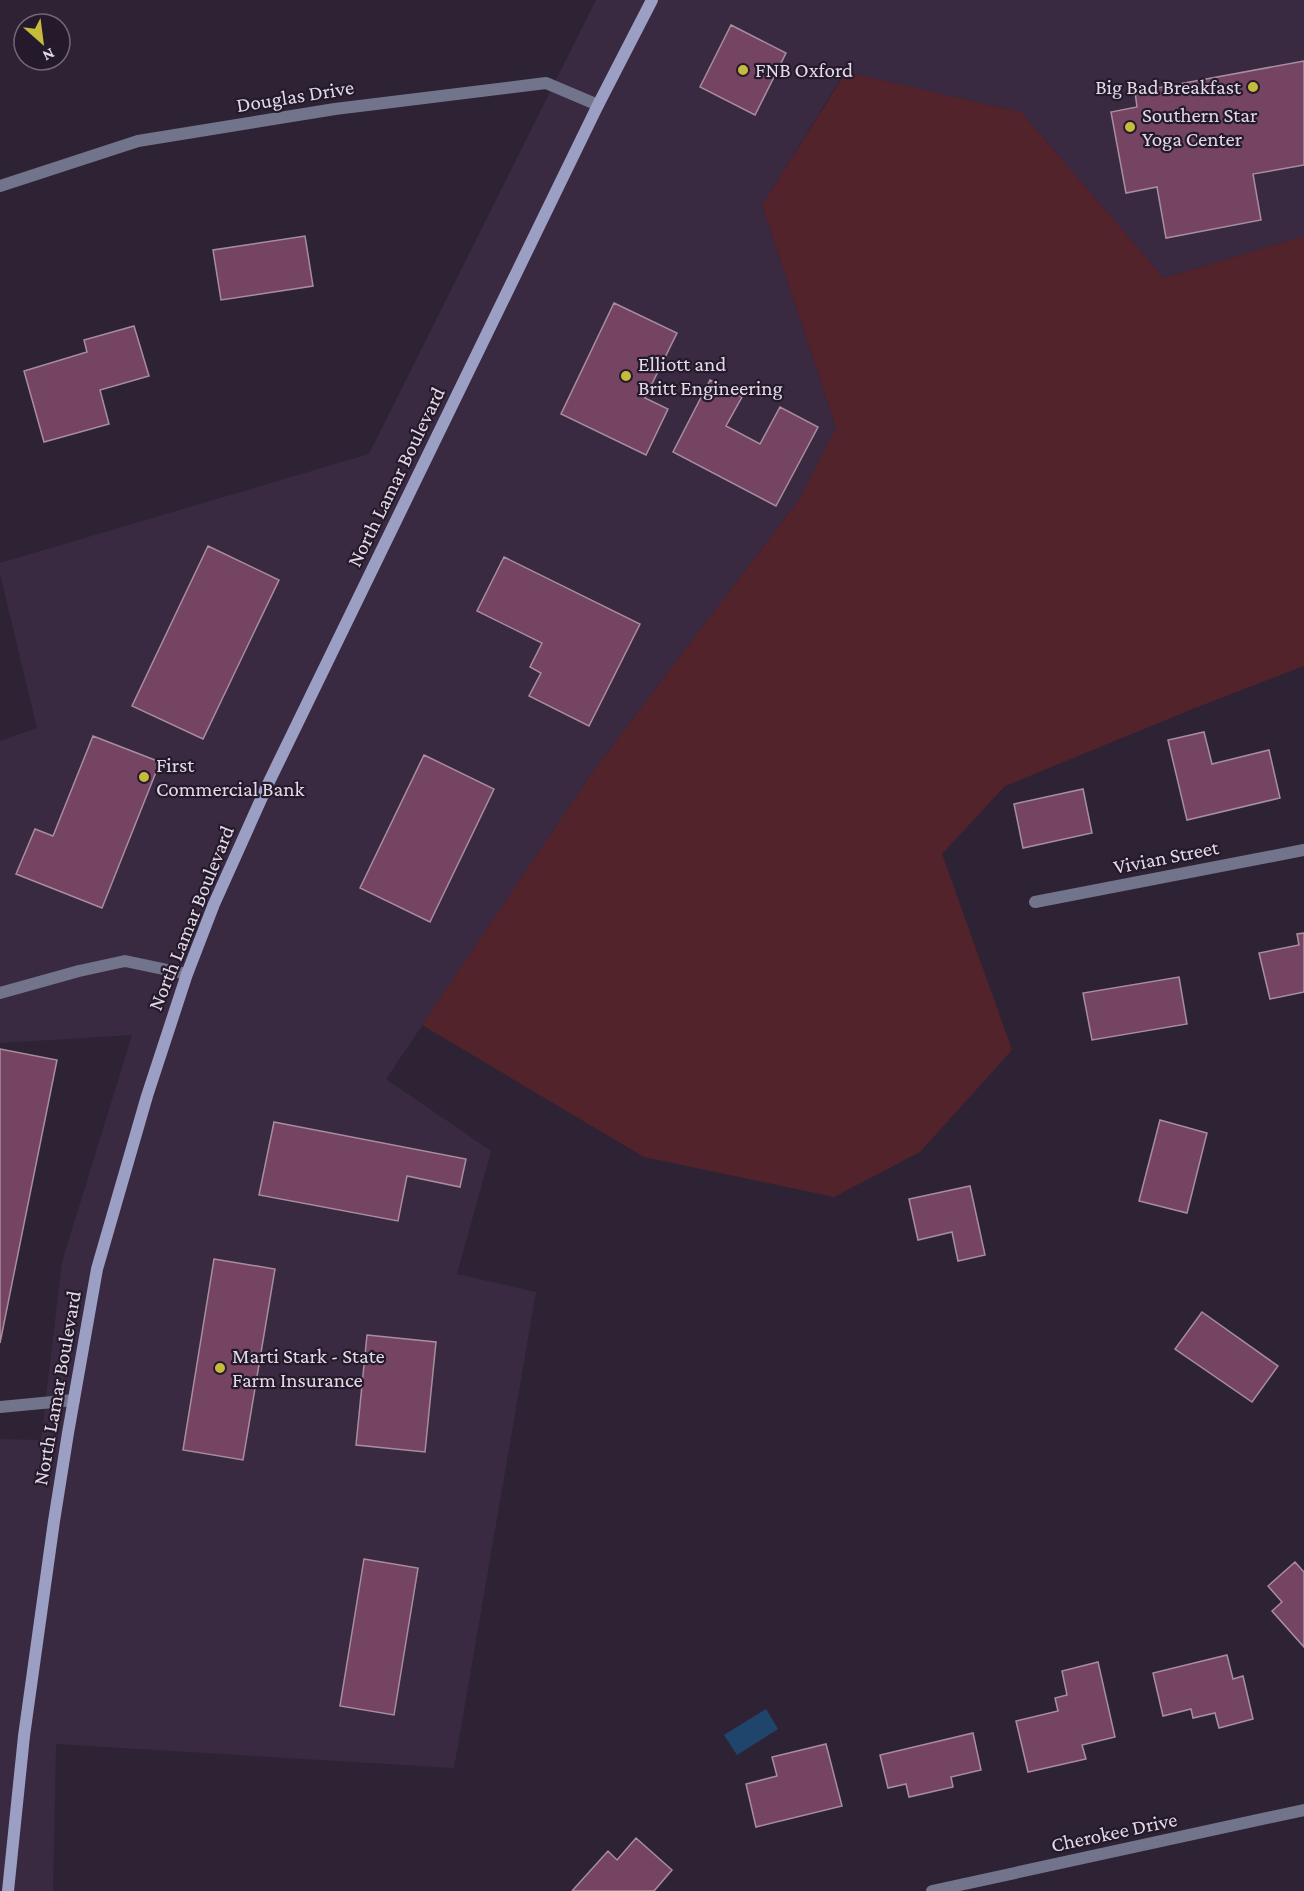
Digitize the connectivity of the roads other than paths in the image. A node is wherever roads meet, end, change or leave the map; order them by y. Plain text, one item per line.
1 (652, 0) edge
2 (598, 105) junction
3 (0, 186) edge
4 (1304, 850) edge
5 (1035, 902) dead end
6 (187, 974) junction
7 (0, 993) edge
8 (74, 1400) junction
9 (0, 1407) edge
10 (1304, 1810) edge
11 (8, 1891) edge
12 (932, 1891) edge

1 - 2 street, North Lamar Boulevard
2 - 3 street, Douglas Drive
2 - 6 street, North Lamar Boulevard
4 - 5 street, Vivian Street
6 - 7 street
6 - 8 street, North Lamar Boulevard
8 - 9 street
8 - 11 street, North Lamar Boulevard
10 - 12 street, Cherokee Drive

